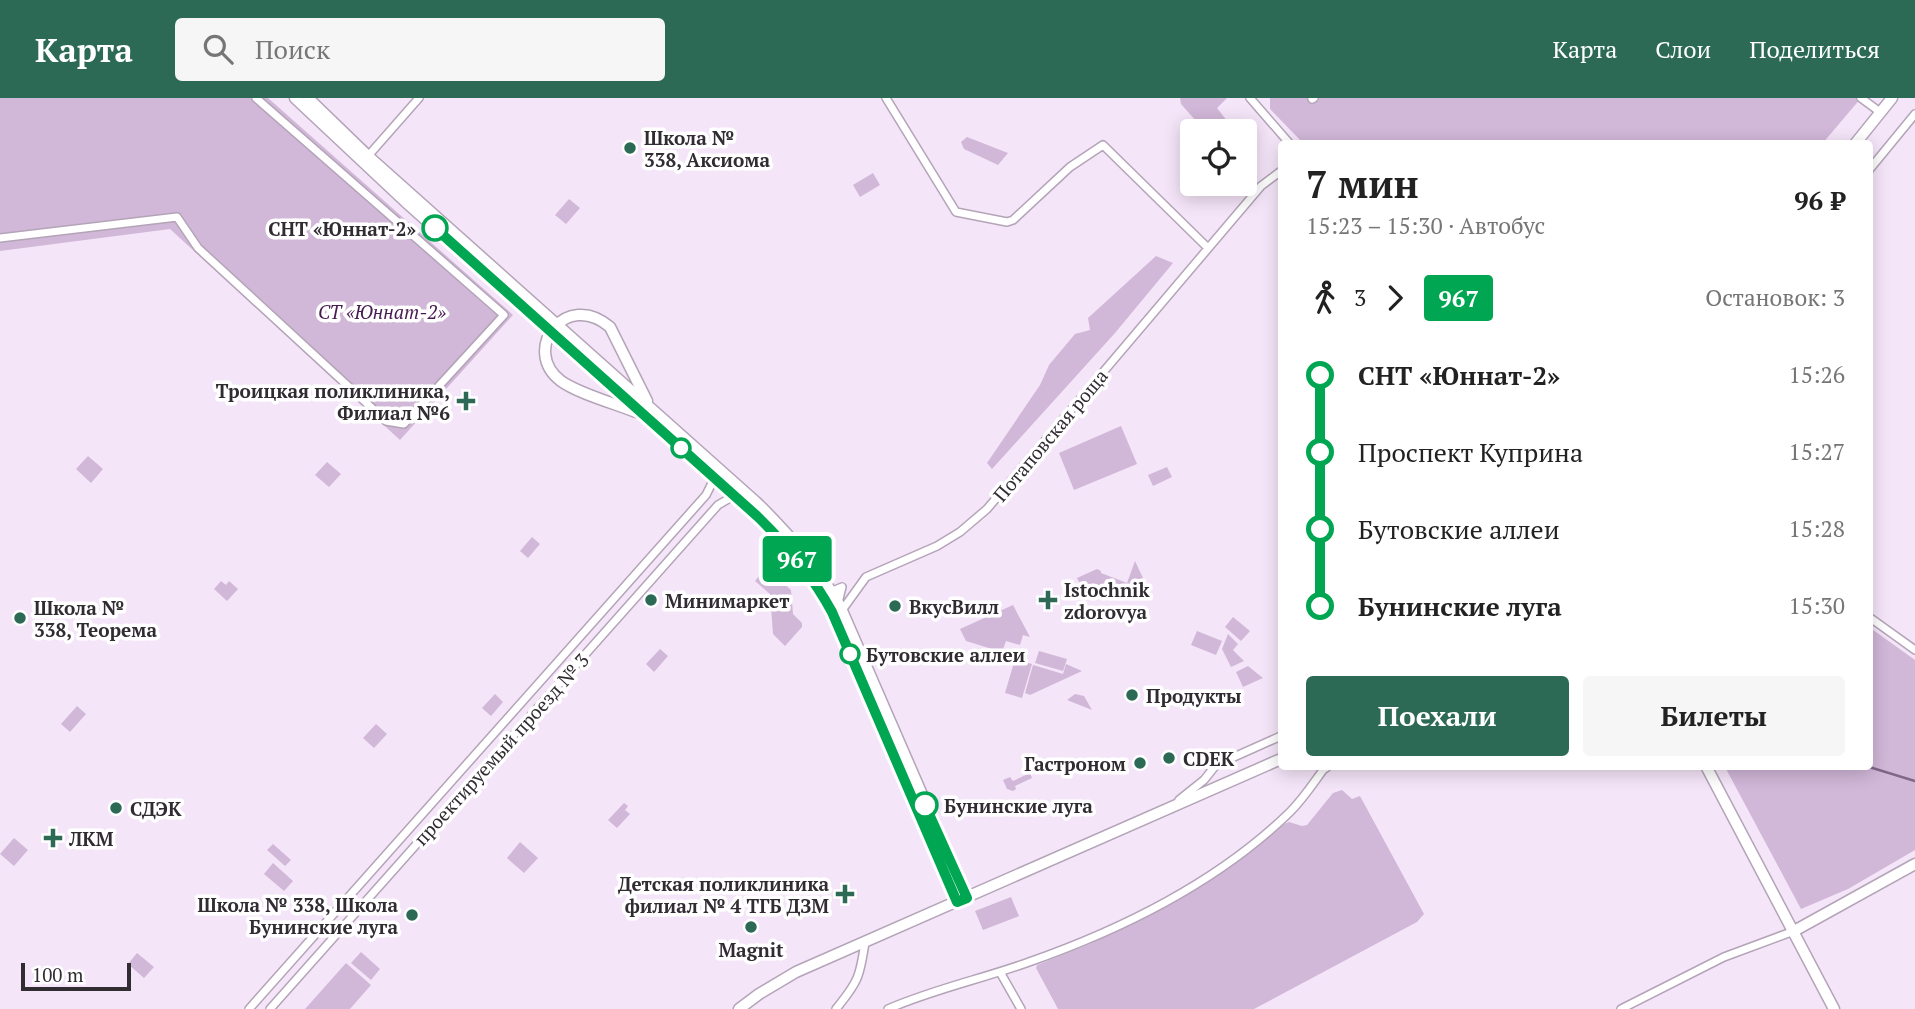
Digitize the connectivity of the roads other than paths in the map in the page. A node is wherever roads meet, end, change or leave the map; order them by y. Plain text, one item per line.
1 (256, 98) edge
2 (295, 98) edge
3 (308, 98) edge
4 (419, 98) edge
5 (886, 98) edge
6 (1250, 98) edge
7 (1861, 98) edge
8 (1892, 98) edge
9 (1880, 112) junction
10 (1915, 114) edge
11 (1287, 140) edge
12 (1858, 140) edge
13 (368, 156) junction
14 (1873, 165) edge
15 (1278, 173) edge
16 (0, 238) edge
17 (1208, 248) junction
18 (554, 327) junction
19 (647, 412) junction
20 (708, 472) junction
21 (737, 497) junction
22 (827, 593) junction
23 (1873, 620) edge
24 (1915, 650) edge
25 (1278, 737) edge
26 (1278, 760) edge
27 (1324, 770) edge
28 (1708, 770) edge
29 (1161, 812) junction
30 (1915, 864) edge
31 (962, 900) junction
32 (1794, 931) junction
33 (865, 942) junction
34 (1000, 972) junction
35 (249, 1009) edge
36 (270, 1009) edge
37 (739, 1009) edge
38 (836, 1009) edge
39 (888, 1009) edge
40 (1021, 1009) edge
41 (1621, 1009) edge
42 (1834, 1009) edge

1 - 16 street
2 - 18 main road
3 - 13 main road
4 - 13 street
5 - 17 street
6 - 11 street
7 - 9 street
8 - 9 main road
9 - 12 main road
10 - 14 street
13 - 18 main road
15 - 17 street, Потаповская роща
17 - 22 street, Потаповская роща
18 - 19 main road
18 - 19 main road
18 - 19 main road
19 - 20 main road
19 - 22 main road
20 - 21 main road
20 - 35 street, проектируемый проезд № 3
21 - 22 main road
21 - 36 street, проектируемый проезд № 3
22 - 31 main road
23 - 24 street
25 - 29 street
26 - 29 main road
27 - 34 street
28 - 32 main road
29 - 31 main road
30 - 32 main road
31 - 33 main road
32 - 41 street
32 - 42 main road
33 - 37 main road
33 - 38 street
34 - 39 street
34 - 40 street

